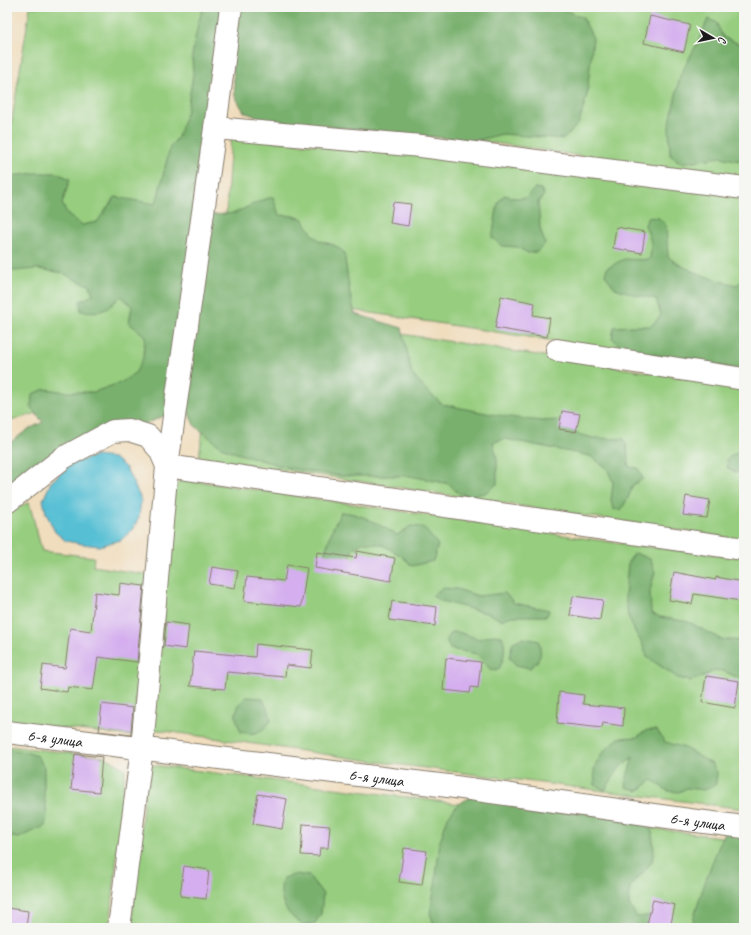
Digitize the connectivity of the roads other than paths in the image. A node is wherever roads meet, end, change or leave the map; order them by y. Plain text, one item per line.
1 (231, 7) edge
2 (215, 128) junction
3 (744, 188) edge
4 (557, 350) dead end
5 (744, 380) edge
6 (167, 466) junction
7 (7, 502) edge
8 (744, 549) edge
9 (7, 732) edge
10 (142, 748) junction
11 (744, 827) edge
12 (119, 928) edge

1 - 2 lane
2 - 3 lane
2 - 6 lane
4 - 5 lane
6 - 7 lane
6 - 8 lane
6 - 10 lane
9 - 10 lane, 6-я улица
10 - 11 lane, 6-я улица
10 - 12 lane

